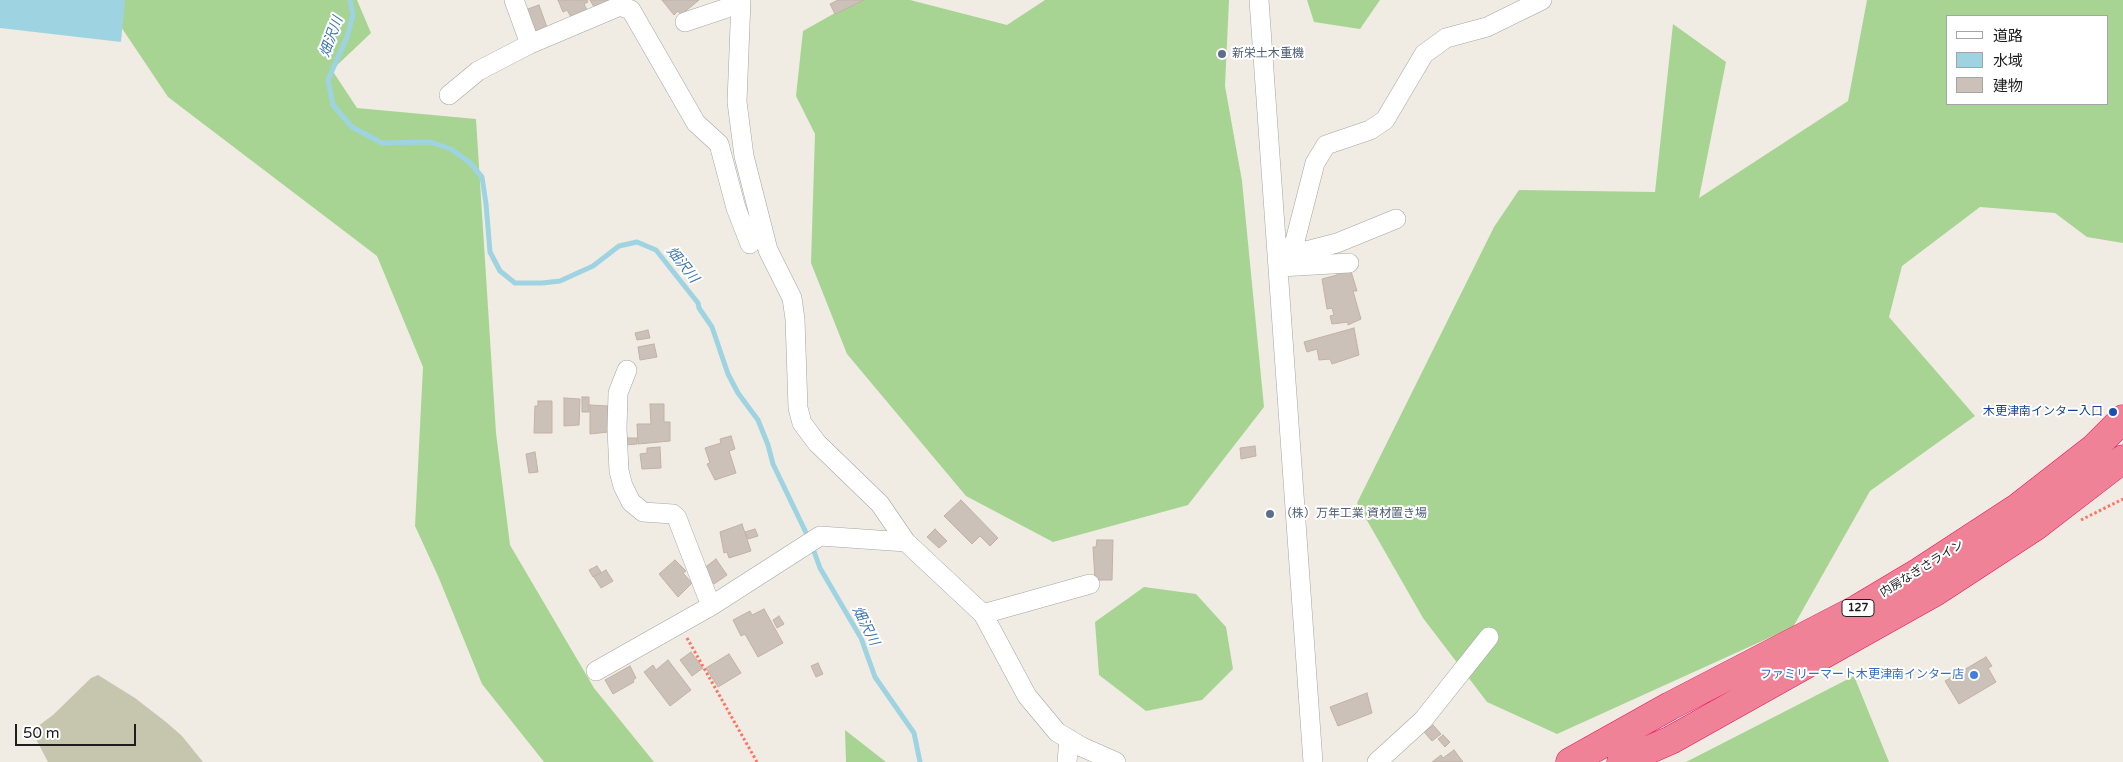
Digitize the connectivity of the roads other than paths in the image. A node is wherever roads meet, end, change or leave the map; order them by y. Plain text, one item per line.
1 (514, 0) edge
2 (740, 0) edge
3 (1259, 0) edge
4 (1542, 0) edge
5 (685, 22) dead end
6 (530, 44) junction
7 (449, 95) dead end
8 (1396, 219) dead end
9 (750, 244) dead end
10 (1278, 259) junction
11 (1348, 263) dead end
12 (626, 370) dead end
13 (2123, 419) edge
14 (2123, 459) edge
15 (906, 542) junction
16 (1090, 584) dead end
17 (711, 606) junction
18 (983, 614) junction
19 (1489, 637) dead end
20 (596, 671) dead end
21 (1069, 739) junction
22 (1067, 762) edge
23 (1116, 762) edge
24 (1313, 762) edge
25 (1377, 762) edge
26 (1570, 762) edge
27 (1620, 762) edge

1 - 6 street
2 - 5 street
2 - 15 street
3 - 10 street
4 - 10 street
6 - 7 street
6 - 9 street
8 - 10 street
10 - 11 street
10 - 24 street
12 - 17 street
13 - 26 highway, 内房なぎさライン / 127
14 - 27 highway, 内房なぎさライン / 127
15 - 17 street
15 - 18 street
16 - 18 street
17 - 20 street
18 - 21 street
19 - 25 street
21 - 22 street
21 - 23 street

